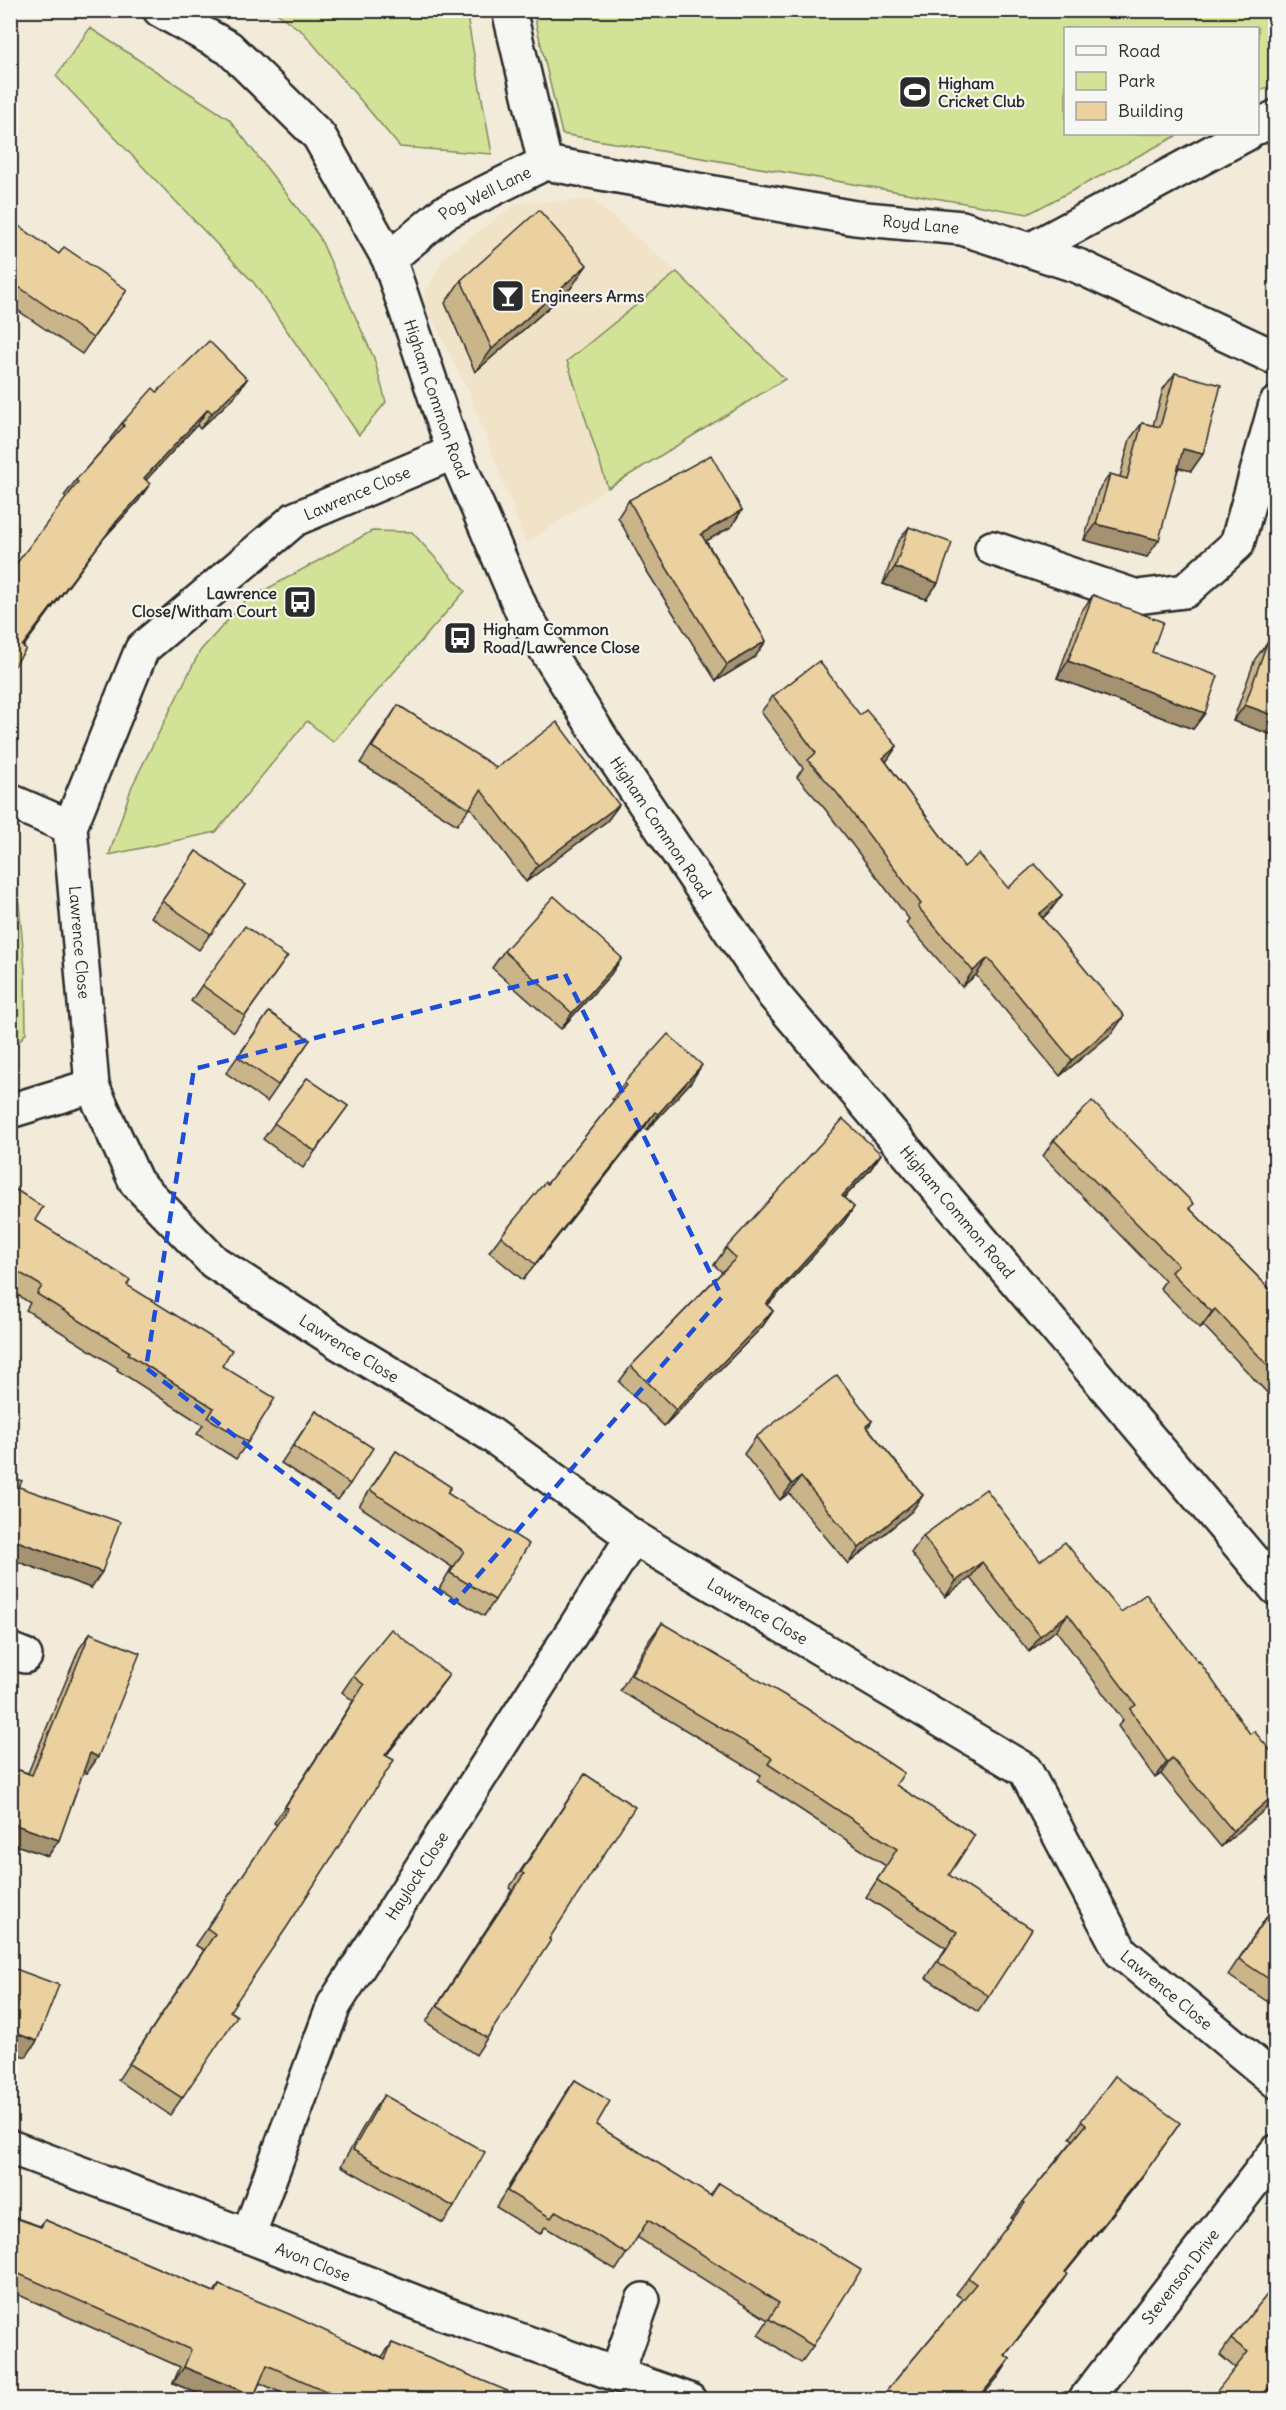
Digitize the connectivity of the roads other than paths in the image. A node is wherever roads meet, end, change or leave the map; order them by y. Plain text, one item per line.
1 (160, 10) edge
2 (509, 10) edge
3 (1275, 117) edge
4 (1259, 126) edge
5 (1244, 135) edge
6 (546, 163) junction
7 (1030, 250) junction
8 (389, 259) junction
9 (1275, 358) edge
10 (1275, 404) edge
11 (454, 452) junction
12 (992, 548) dead end
13 (10, 801) edge
14 (70, 827) junction
15 (92, 1086) junction
16 (10, 1111) edge
17 (633, 1538) junction
18 (1275, 1588) edge
19 (1275, 2081) edge
20 (10, 2147) edge
21 (1275, 2152) edge
22 (248, 2236) junction
23 (643, 2300) dead end
24 (617, 2373) junction
25 (688, 2400) edge
26 (1084, 2400) edge

1 - 8 street, Higham Common Road
2 - 6 street, Pog Well Lane
3 - 4 street
5 - 7 street
6 - 7 street, Royd Lane
6 - 8 street, Pog Well Lane
7 - 9 street, Royd Lane
8 - 11 street, Higham Common Road
10 - 12 street
11 - 14 street, Lawrence Close
11 - 18 street, Higham Common Road
13 - 14 street
14 - 15 street, Lawrence Close
15 - 16 street
15 - 17 street, Lawrence Close
17 - 19 street, Lawrence Close
17 - 22 street, Haylock Close
20 - 22 street, Avon Close
21 - 26 street, Stevenson Drive
22 - 24 street, Avon Close
23 - 24 street
24 - 25 street, Avon Close

